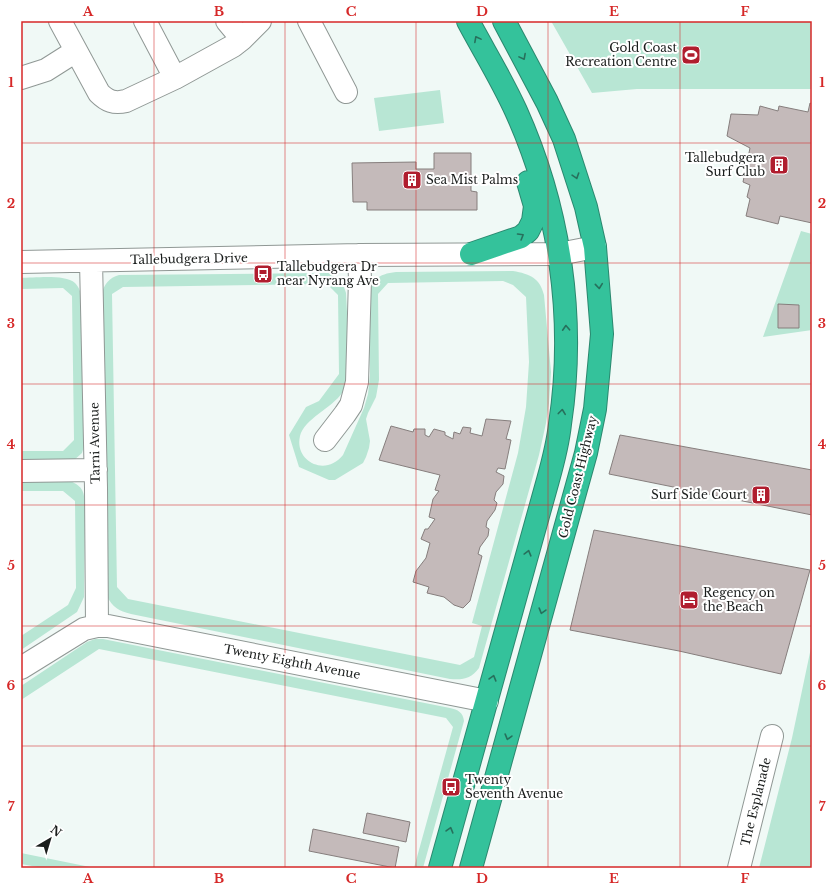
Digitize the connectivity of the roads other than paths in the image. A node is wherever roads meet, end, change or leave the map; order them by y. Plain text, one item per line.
1 (60, 21) edge
2 (145, 21) edge
3 (227, 21) edge
4 (260, 21) edge
5 (309, 21) edge
6 (468, 21) edge
7 (504, 21) edge
8 (242, 39) junction
9 (76, 51) junction
10 (21, 78) edge
11 (175, 78) junction
12 (346, 92) dead end
13 (516, 110) junction
14 (595, 247) junction
15 (471, 254) junction
16 (559, 254) junction
17 (359, 255) junction
18 (92, 261) junction
19 (21, 262) edge
20 (325, 440) dead end
21 (96, 470) junction
22 (21, 471) edge
23 (97, 626) junction
24 (21, 668) edge
25 (487, 701) junction
26 (772, 736) dead end
27 (440, 868) edge
28 (471, 868) edge
29 (739, 868) edge

1 - 9 street
2 - 11 street
3 - 8 street
4 - 8 street
5 - 12 street
13 -> 6 highway
7 -> 14 highway, Gold Coast Highway
8 - 11 street
9 - 10 street
9 - 11 street
15 -> 13 highway
13 - 16 highway
14 - 16 street, Tallebudgera Drive
14 -> 28 highway, Gold Coast Highway
15 - 16 street, Tallebudgera Drive
15 - 17 street, Tallebudgera Drive
25 -> 16 highway
17 - 18 street, Tallebudgera Drive
17 - 20 street
18 - 19 street, Tallebudgera Drive
18 - 21 street, Tarni Avenue
21 - 22 street
21 - 23 street, Tarni Avenue
23 - 24 street
23 - 25 street, Twenty Eighth Avenue
27 -> 25 highway
26 - 29 street, The Esplanade

